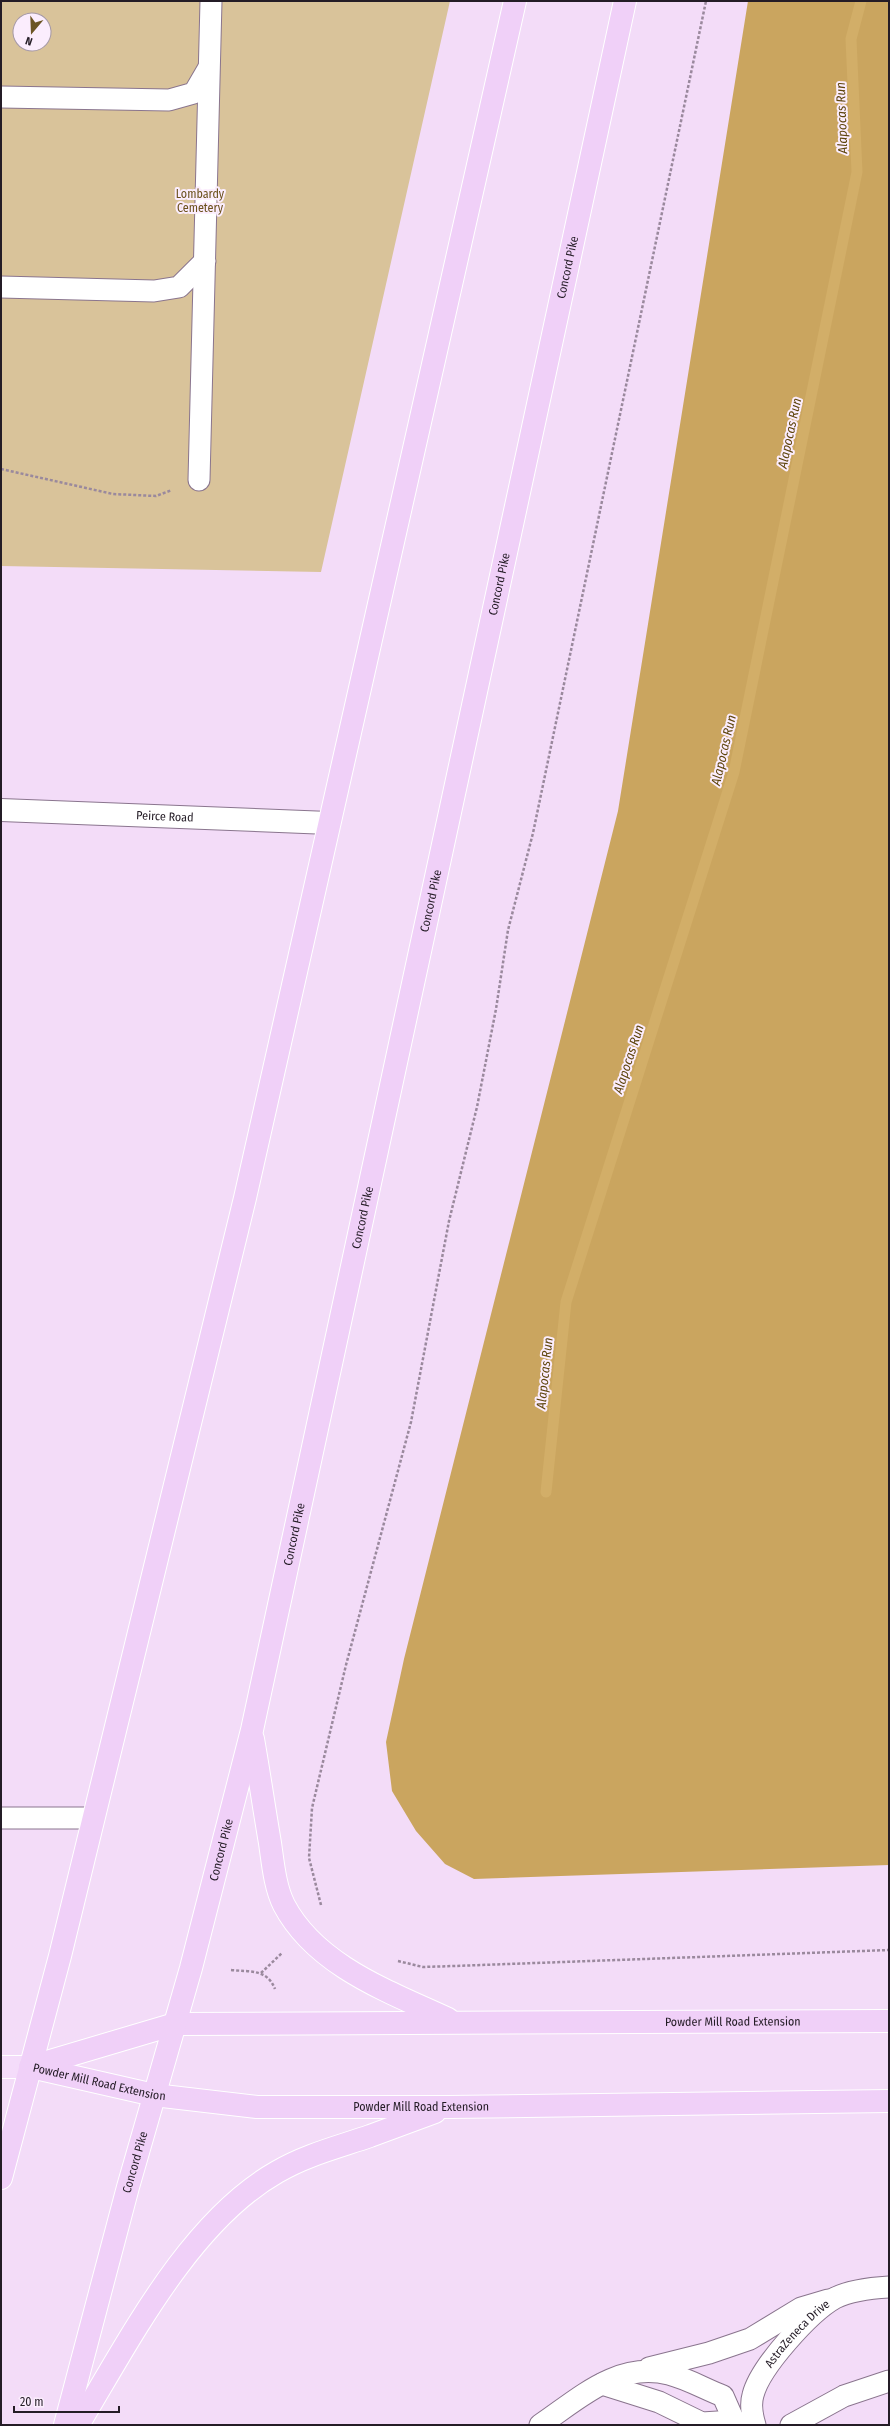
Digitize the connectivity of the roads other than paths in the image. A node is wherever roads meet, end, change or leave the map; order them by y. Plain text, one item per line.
1 (211, 1) edge
2 (515, 1) edge
3 (625, 1) edge
4 (630, 1) edge
5 (618, 39) junction
6 (209, 67) junction
7 (1, 97) edge
8 (205, 261) junction
9 (1, 287) edge
10 (199, 480) road end
11 (1, 810) edge
12 (329, 823) junction
13 (252, 1730) junction
14 (1, 1818) edge
15 (93, 1818) junction
16 (889, 2021) edge
17 (455, 2022) junction
18 (175, 2024) junction
19 (1, 2067) edge
20 (30, 2067) junction
21 (154, 2095) junction
22 (889, 2101) edge
23 (449, 2107) junction
24 (1, 2178) edge
25 (889, 2287) edge
26 (835, 2298) junction
27 (641, 2370) junction
28 (889, 2381) edge
29 (602, 2384) junction
30 (740, 2423) edge
31 (65, 2425) edge
32 (78, 2425) edge
33 (540, 2425) edge
34 (755, 2425) edge
35 (791, 2425) edge

1 - 6 lane
2 - 12 highway
3 - 5 highway, Concord Pike
4 - 5 highway
5 - 13 highway, Concord Pike
6 - 7 lane
6 - 8 lane
8 - 9 lane
8 - 10 lane
11 - 12 street, Peirce Road
12 - 15 highway
13 - 17 highway
13 - 18 highway, Concord Pike
14 - 15 lane
15 - 20 highway
16 - 17 highway, Powder Mill Road Extension
17 - 18 highway, Powder Mill Road Extension
18 - 20 highway, Powder Mill Road Extension
18 - 21 highway, Concord Pike
19 - 20 main road
20 - 21 highway, Powder Mill Road Extension
20 - 24 highway
21 - 23 highway, Powder Mill Road Extension
21 - 31 highway, Concord Pike
22 - 23 highway, Powder Mill Road Extension
23 - 32 highway
25 - 26 lane, AstraZeneca Drive
26 - 27 lane
26 - 34 lane, AstraZeneca Drive
27 - 29 lane
27 - 30 lane
28 - 35 lane
29 - 30 lane
29 - 33 lane

